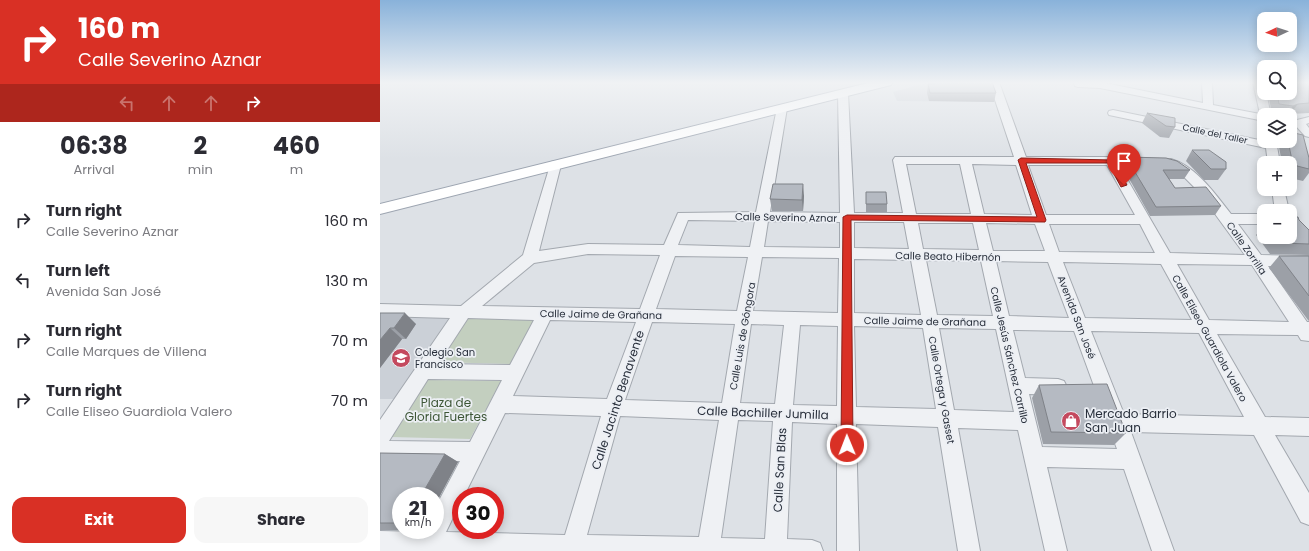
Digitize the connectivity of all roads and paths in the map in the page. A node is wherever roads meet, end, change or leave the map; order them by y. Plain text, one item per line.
1 (782, 108) joint
2 (843, 108) edge
3 (1003, 108) edge
4 (1171, 108) edge
5 (1212, 108) edge
6 (1113, 113) dead end
7 (1257, 117) edge
8 (1300, 123) edge
9 (1170, 125) junction
10 (1309, 134) edge
11 (1257, 141) edge
12 (965, 160) junction
13 (1021, 160) junction
14 (1110, 161) junction
15 (555, 165) junction
16 (380, 209) edge
17 (764, 216) junction
18 (847, 217) junction
19 (910, 218) junction
20 (1226, 219) junction
21 (978, 220) junction
22 (1042, 220) junction
23 (1143, 220) junction
24 (1257, 220) edge
25 (669, 251) junction
26 (757, 253) junction
27 (847, 254) junction
28 (916, 255) junction
29 (987, 256) junction
30 (530, 258) junction
31 (1054, 258) junction
32 (1166, 259) junction
33 (1256, 260) junction
34 (1309, 261) edge
35 (380, 310) edge
36 (464, 312) junction
37 (546, 313) junction
38 (646, 315) junction
39 (744, 317) junction
40 (793, 318) junction
41 (846, 319) junction
42 (930, 321) junction
43 (1002, 322) junction
44 (1080, 324) junction
45 (1204, 328) junction
46 (1307, 332) edge
47 (423, 371) junction
48 (516, 373) junction
49 (1017, 386) junction
50 (1088, 387) junction
51 (500, 404) junction
52 (613, 408) junction
53 (728, 412) junction
54 (783, 414) junction
55 (846, 415) junction
56 (947, 419) junction
57 (1025, 421) junction
58 (1118, 423) junction
59 (1259, 426) junction
60 (1309, 427) edge
61 (380, 437) edge
62 (380, 450) edge
63 (475, 452) junction
64 (1034, 457) junction
65 (1131, 460) junction
66 (1309, 514) edge
67 (380, 542) edge
68 (426, 547) edge
69 (572, 549) edge
70 (708, 550) edge
71 (775, 551) edge
72 (812, 551) edge
73 (848, 551) edge
74 (970, 551) edge
75 (1056, 551) edge
76 (1163, 551) edge

1 - 15 main road
1 - 17 street, Calle Luis de Góngora
2 - 18 street
3 - 13 street, Avenida San José
4 - 9 street
5 - 7 street
6 - 9 street, Calle del Taller
8 - 10 street
9 - 11 street, Calle del Taller
12 - 13 street
12 - 19 street, Calle Ortega y Gasset
12 - 21 street, Calle Jesús Sánchez Carrillo
13 - 14 street
13 - 22 street, Avenida San José
14 - 20 street, Calle Zorrilla
14 - 23 street, Calle Eliseo Guardiola Valero
15 - 16 main road
15 - 30 street
17 - 18 street, Calle Severino Aznar
17 - 25 street, Calle Severino Aznar
17 - 26 street, Calle Luis de Góngora
18 - 19 street, Calle Severino Aznar
18 - 27 street
19 - 21 street, Calle Severino Aznar
19 - 28 street, Calle Ortega y Gasset
20 - 24 street
20 - 33 street, Calle Zorrilla
21 - 22 street, Calle Severino Aznar
21 - 29 street, Calle Jesús Sánchez Carrillo
22 - 23 street, Calle Severino Aznar
22 - 31 street, Avenida San José
23 - 32 street, Calle Eliseo Guardiola Valero
25 - 26 street, Calle Beato Hibernón
25 - 30 street, Calle Beato Hibernón
25 - 38 street, Calle Jacinto Benavente
26 - 27 street, Calle Beato Hibernón
26 - 39 street, Calle Luis de Góngora
27 - 28 street, Calle Beato Hibernón
27 - 41 street
28 - 29 street, Calle Beato Hibernón
28 - 42 street, Calle Ortega y Gasset
29 - 31 street, Calle Beato Hibernón
29 - 43 street, Calle Jesús Sánchez Carrillo
30 - 36 street
31 - 32 street, Calle Beato Hibernón
31 - 44 street, Avenida San José
32 - 33 street, Calle Beato Hibernón
32 - 45 street, Calle Eliseo Guardiola Valero
33 - 34 street, Calle Beato Hibernón
33 - 46 street, Calle Zorrilla
35 - 36 street, Calle Jaime de Grañana
36 - 37 street, Calle Jaime de Grañana
36 - 47 street
37 - 38 street, Calle Jaime de Grañana
37 - 48 street
38 - 39 street, Calle Jaime de Grañana
38 - 52 street, Calle Jacinto Benavente
39 - 40 street, Calle Jaime de Grañana
39 - 53 street, Calle Luis de Góngora
40 - 41 street, Calle Jaime de Grañana
40 - 54 street, Calle San Blas
41 - 42 street, Calle Jaime de Grañana
41 - 55 street
42 - 43 street, Calle Jaime de Grañana
42 - 56 street, Calle Ortega y Gasset
43 - 44 street, Calle Jaime de Grañana
43 - 49 street, Calle Jesús Sánchez Carrillo
44 - 45 street, Calle Jaime de Grañana
44 - 50 street, Avenida San José
45 - 46 street, Calle Jaime de Grañana
45 - 59 street, Calle Eliseo Guardiola Valero
47 - 48 street
47 - 61 street
48 - 51 street
49 - 50 street
49 - 57 street, Calle Jesús Sánchez Carrillo
50 - 58 street, Avenida San José
51 - 52 street, Calle Bachiller Jumilla
51 - 63 street
52 - 53 street, Calle Bachiller Jumilla
52 - 69 street, Calle Jacinto Benavente
53 - 54 street, Calle Bachiller Jumilla
53 - 70 street, Calle Luis de Góngora
54 - 55 street, Calle Bachiller Jumilla
54 - 71 street, Calle San Blas
55 - 56 street, Calle Bachiller Jumilla
55 - 73 street
56 - 57 street, Calle Bachiller Jumilla
56 - 74 street, Calle Ortega y Gasset
57 - 64 street, Calle Jesús Sánchez Carrillo
58 - 59 street
58 - 65 street, Avenida San José
59 - 60 street
59 - 66 street, Calle Eliseo Guardiola Valero
62 - 63 street
63 - 68 street
64 - 65 street
64 - 75 street, Calle Jesús Sánchez Carrillo
65 - 76 street, Avenida San José
67 - 68 street
68 - 69 street
69 - 70 street
70 - 71 street
71 - 72 street

